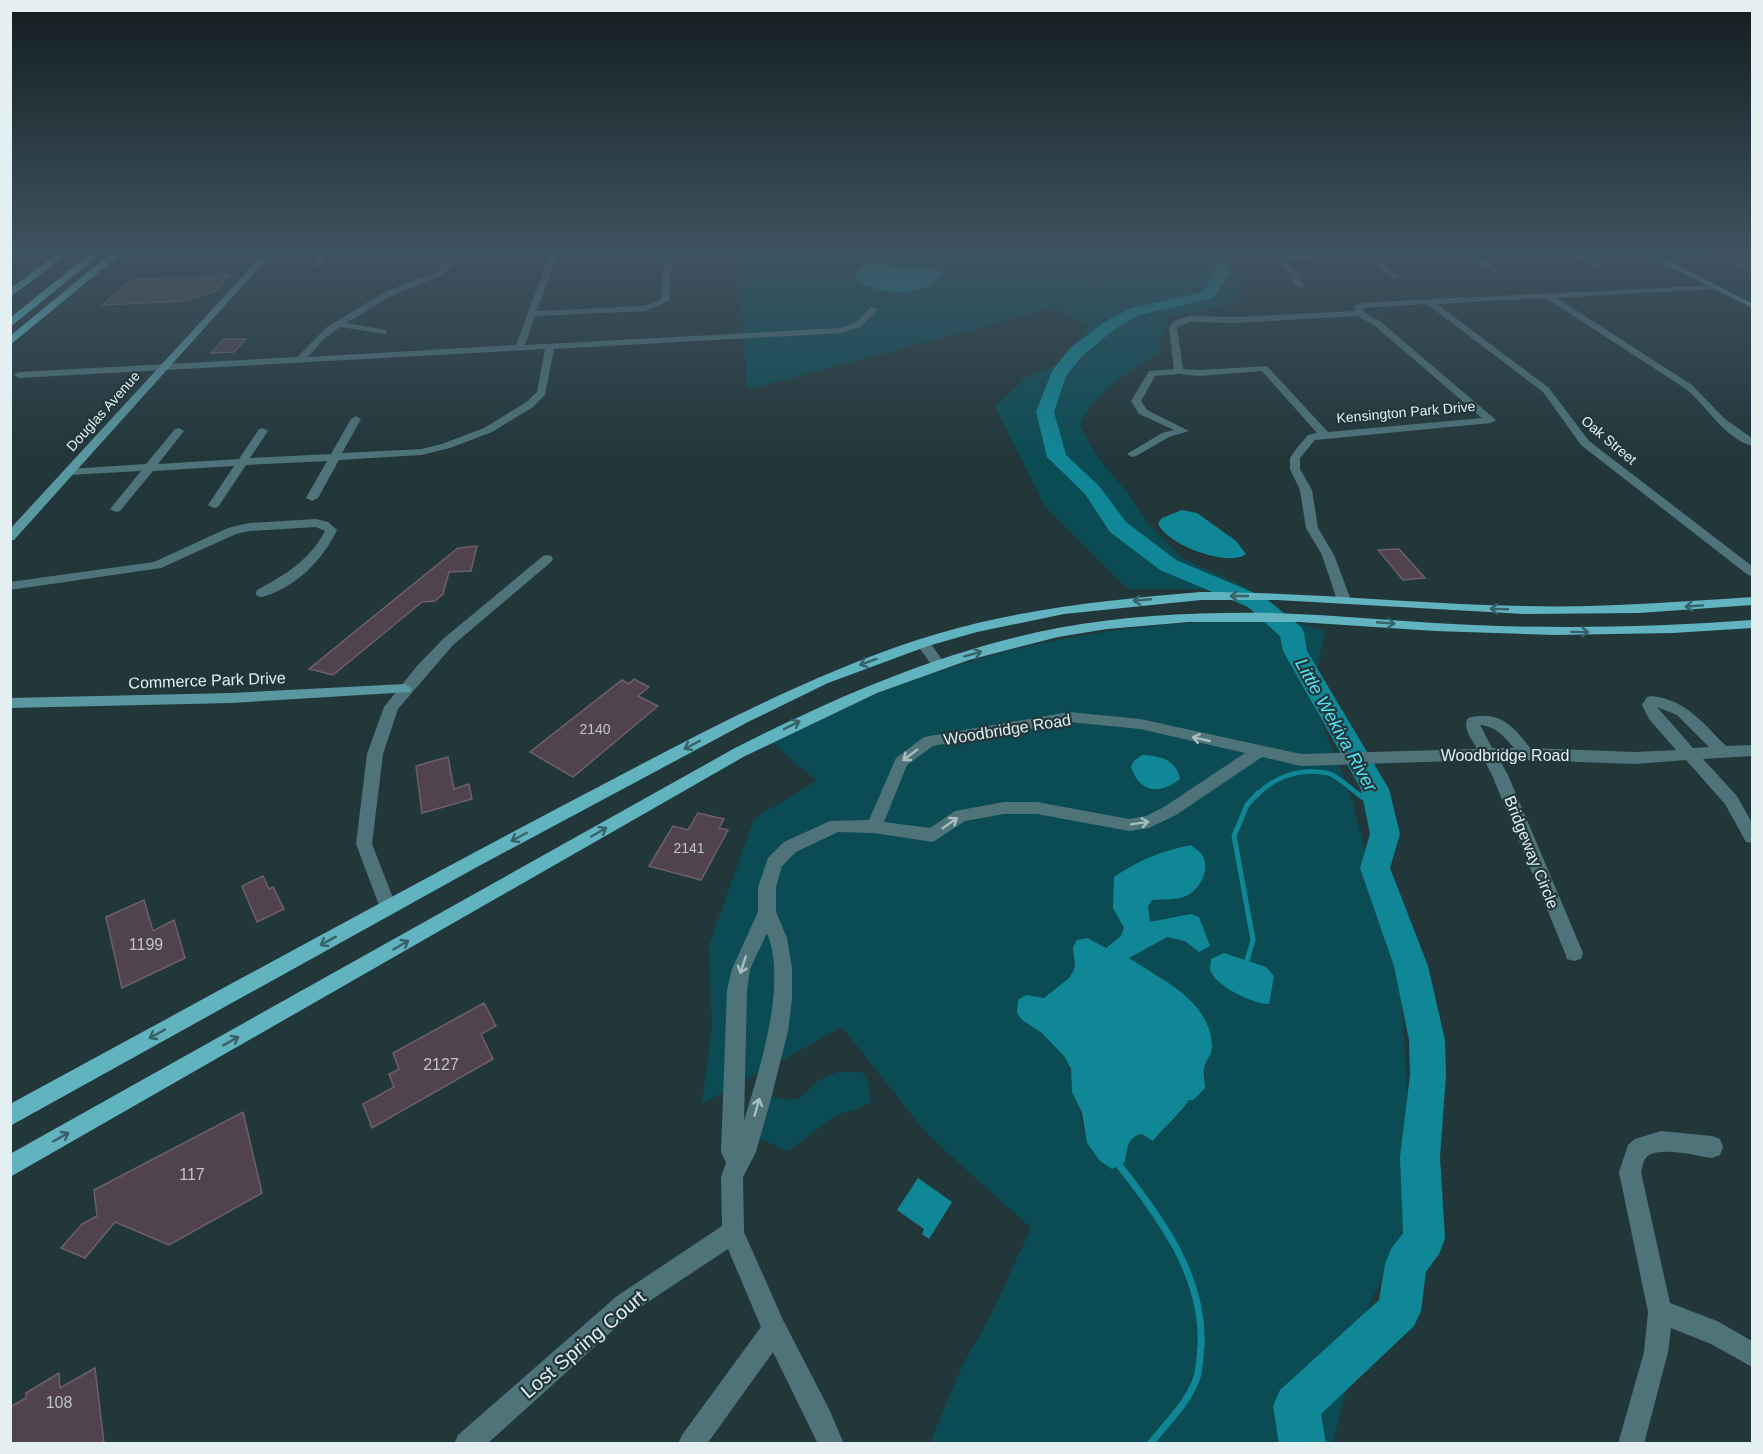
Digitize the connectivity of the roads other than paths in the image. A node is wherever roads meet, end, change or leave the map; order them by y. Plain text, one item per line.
1 (35, 321) edge
2 (206, 321) edge
3 (343, 321) edge
4 (529, 321) edge
5 (865, 321) edge
6 (1182, 321) edge
7 (1374, 321) edge
8 (1454, 321) edge
9 (1587, 321) edge
10 (338, 324) junction
11 (383, 332) dead end
12 (10, 342) edge
13 (550, 348) junction
14 (519, 349) junction
15 (299, 361) junction
16 (163, 368) junction
17 (1179, 371) junction
18 (19, 375) dead end
19 (356, 419) dead end
20 (179, 431) dead end
21 (263, 431) dead end
22 (1325, 435) junction
23 (1752, 443) edge
24 (1132, 454) dead end
25 (335, 457) junction
26 (243, 462) junction
27 (150, 467) junction
28 (69, 472) junction
29 (312, 498) dead end
30 (214, 505) dead end
31 (116, 509) dead end
32 (10, 537) edge
33 (547, 560) dead end
34 (1752, 572) edge
35 (10, 586) edge
36 (262, 593) dead end
37 (1344, 600) junction
38 (1752, 601) edge
39 (1752, 624) edge
40 (1108, 625) junction
41 (923, 643) junction
42 (938, 664) junction
43 (405, 689) junction
44 (10, 703) edge
45 (1752, 750) edge
46 (1258, 752) junction
47 (1722, 752) junction
48 (1487, 753) junction
49 (1526, 753) junction
50 (1691, 755) junction
51 (874, 827) junction
52 (1752, 837) edge
53 (388, 908) junction
54 (767, 912) junction
55 (1574, 953) dead end
56 (10, 1116) edge
57 (1712, 1147) dead end
58 (737, 1162) junction
59 (10, 1166) edge
60 (733, 1232) junction
61 (1660, 1312) junction
62 (774, 1329) junction
63 (1752, 1354) edge
64 (467, 1443) edge
65 (691, 1443) edge
66 (831, 1443) edge
67 (1630, 1443) edge

1 - 12 highway
2 - 16 main road, Douglas Avenue
3 - 10 street
4 - 14 street
5 - 13 street
6 - 17 street
7 - 22 street, Kensington Park Drive
8 - 34 street, Oak Street
9 - 23 street
10 - 11 street
10 - 15 street
13 - 14 street
13 - 25 street
14 - 15 street
15 - 16 street
16 - 18 street
16 - 28 main road, Douglas Avenue
17 - 22 street, Kensington Park Drive
17 - 24 street
19 - 25 street
20 - 27 street
21 - 26 street
22 - 37 street, Kensington Park Drive
25 - 26 street
25 - 29 street
26 - 27 street
26 - 30 street
27 - 28 street
27 - 31 street
28 - 32 main road, Douglas Avenue
33 - 43 street
35 - 36 street
38 -> 37 main road
37 - 40 main road
37 -> 41 main road
40 -> 39 main road
42 -> 40 main road
41 - 42 street
41 -> 53 main road
59 -> 42 main road
43 - 44 main road, Commerce Park Drive
43 - 53 street
45 - 47 street, Woodbridge Road
46 - 48 street, Woodbridge Road
51 -> 46 street
46 -> 51 street, Woodbridge Road
47 - 50 street, Woodbridge Road
47 - 50 street
48 - 49 street, Woodbridge Road
48 - 49 street, Bridgeway Circle
48 - 55 street, Bridgeway Circle
49 - 50 street, Woodbridge Road
50 - 52 street
51 - 54 street
53 -> 56 main road
54 -> 58 street
58 -> 54 street
57 - 61 street
58 - 60 street
60 - 62 street
60 - 64 street, Lost Spring Court
61 - 63 street
61 - 67 street
62 - 65 street
62 - 66 street

